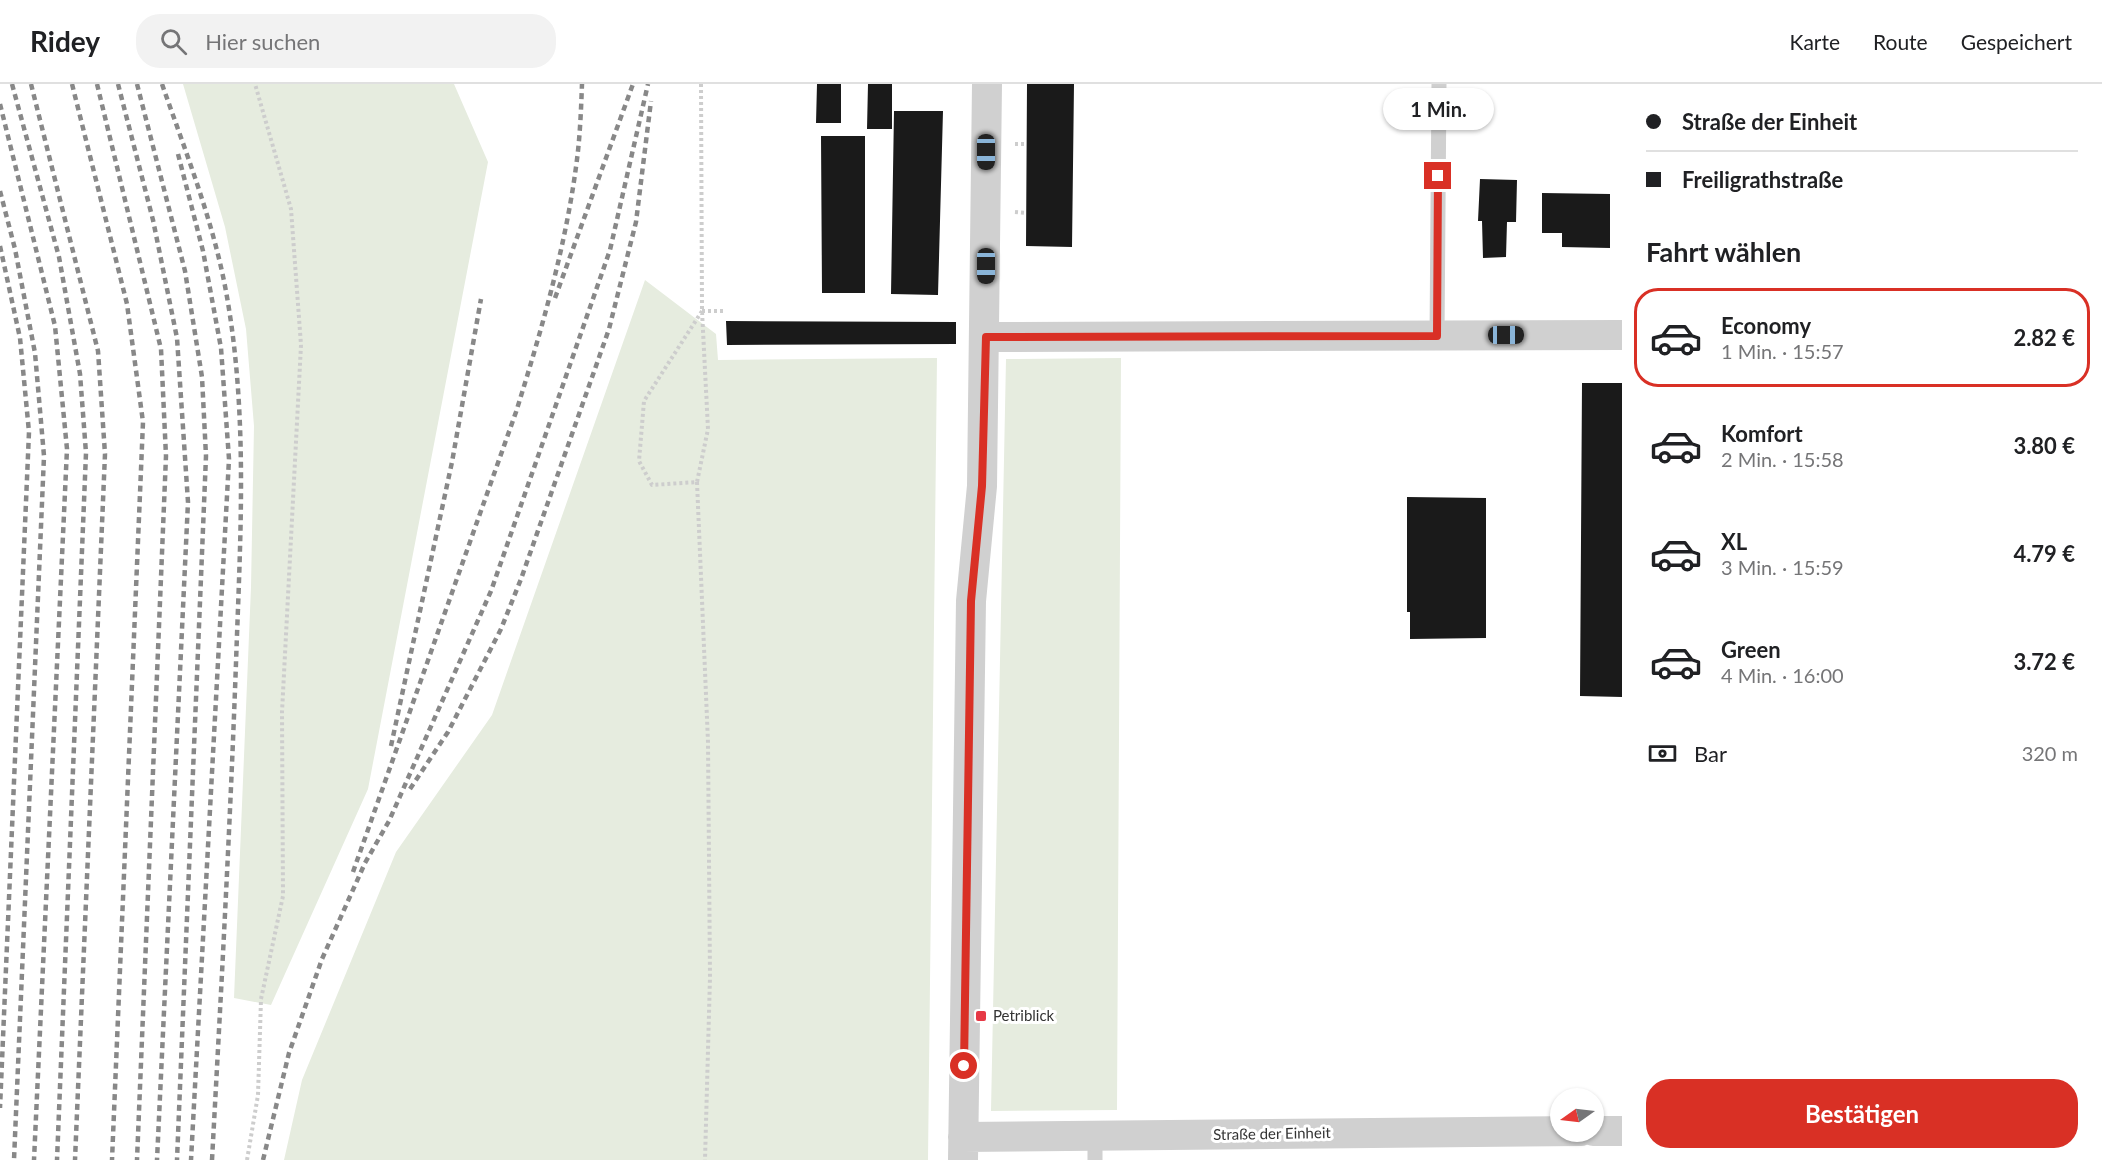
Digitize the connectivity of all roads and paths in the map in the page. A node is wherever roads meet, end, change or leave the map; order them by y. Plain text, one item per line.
1 (255, 84) edge
2 (701, 84) edge
3 (987, 84) edge
4 (1439, 84) edge
5 (702, 311) junction
6 (723, 311) dead end
7 (1622, 335) edge
8 (1437, 336) junction
9 (986, 337) junction
10 (697, 482) junction
11 (1604, 1131) edge
12 (1622, 1131) edge
13 (1550, 1132) edge
14 (963, 1148) edge
15 (1095, 1148) edge
16 (247, 1160) edge
17 (705, 1160) edge

1 - 16 path
2 - 5 path
3 - 9 street, Straße der Einheit
4 - 8 lane
5 - 6 path
5 - 10 path
5 - 10 path
7 - 8 street
8 - 9 street
9 - 14 street, Straße der Einheit
10 - 17 path
11 - 12 street
13 - 15 street, Straße der Einheit
14 - 15 street, Straße der Einheit

